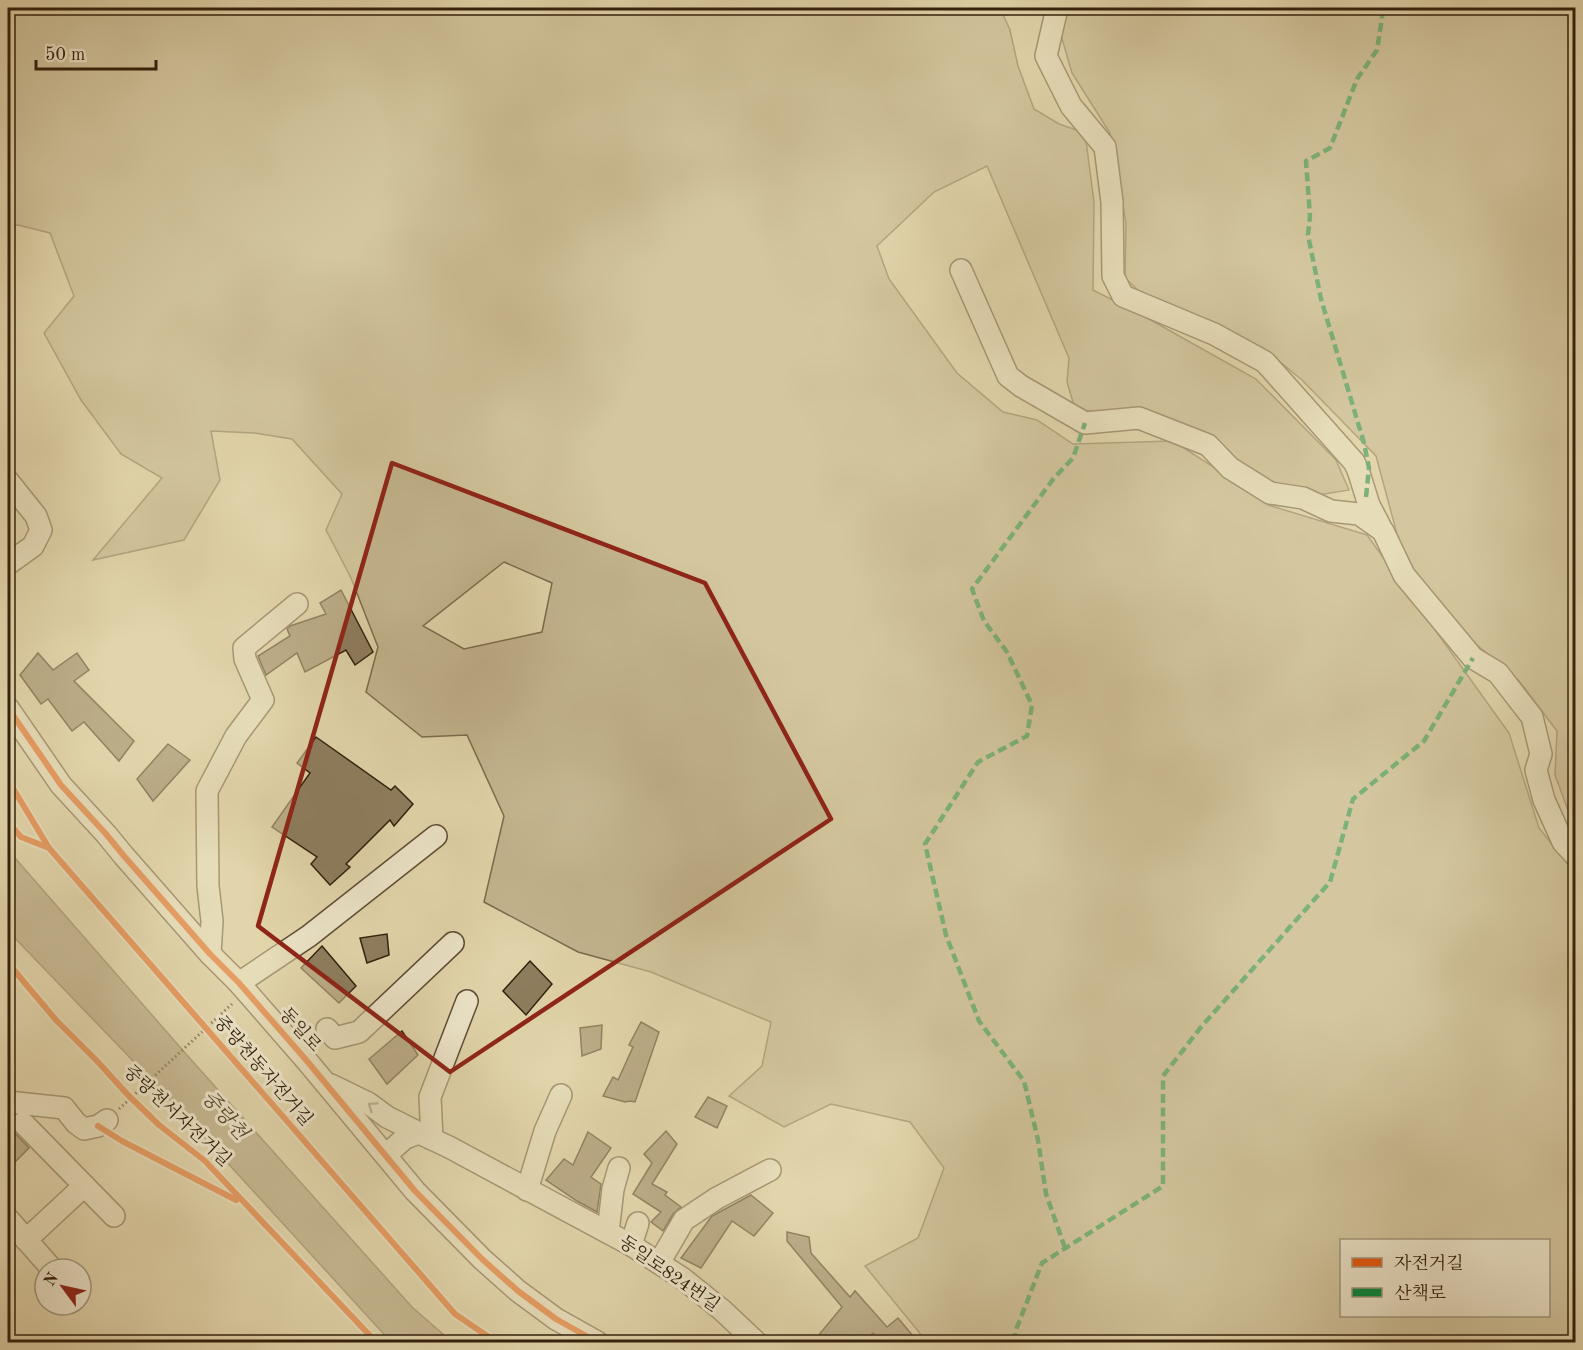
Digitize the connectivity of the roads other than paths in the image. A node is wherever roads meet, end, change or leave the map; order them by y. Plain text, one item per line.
1 (1057, 8) edge
2 (961, 270) dead end
3 (8, 481) edge
4 (1383, 531) junction
5 (8, 564) edge
6 (297, 604) dead end
7 (8, 708) edge
8 (436, 836) dead end
9 (1575, 856) edge
10 (453, 943) dead end
11 (210, 954) junction
12 (239, 983) junction
13 (467, 1001) dead end
14 (307, 1061) junction
15 (324, 1082) junction
16 (561, 1095) dead end
17 (8, 1102) edge
18 (107, 1120) road end
19 (23, 1123) dead end
20 (426, 1136) junction
21 (386, 1155) junction
22 (619, 1168) dead end
23 (770, 1170) dead end
24 (84, 1186) junction
25 (527, 1190) junction
26 (114, 1216) dead end
27 (8, 1219) edge
28 (638, 1223) dead end
29 (608, 1232) junction
30 (26, 1240) junction
31 (631, 1245) junction
32 (41, 1257) edge
33 (659, 1263) junction
34 (597, 1342) edge
35 (756, 1342) edge

1 - 4 street
2 - 4 street
3 - 5 street
4 - 9 street
6 - 11 street
7 - 11 street, 동일로
8 - 12 street
10 - 14 street
11 - 12 street, 동일로
12 - 14 street, 동일로
13 - 20 street
14 - 15 street, 동일로
20 -> 15 street, 동일로824번길
15 - 21 street, 동일로
16 - 25 street
17 - 18 street
19 - 24 street
20 - 21 street
20 - 25 street, 동일로824번길
21 - 34 street, 동일로
22 - 29 street, 동일로824번길
23 - 33 street
24 - 26 street
24 - 30 street
25 - 29 street, 동일로824번길
27 - 30 street
28 - 31 street
29 - 31 street, 동일로824번길
30 - 32 street
31 - 33 street, 동일로824번길
33 - 35 street, 동일로824번길

